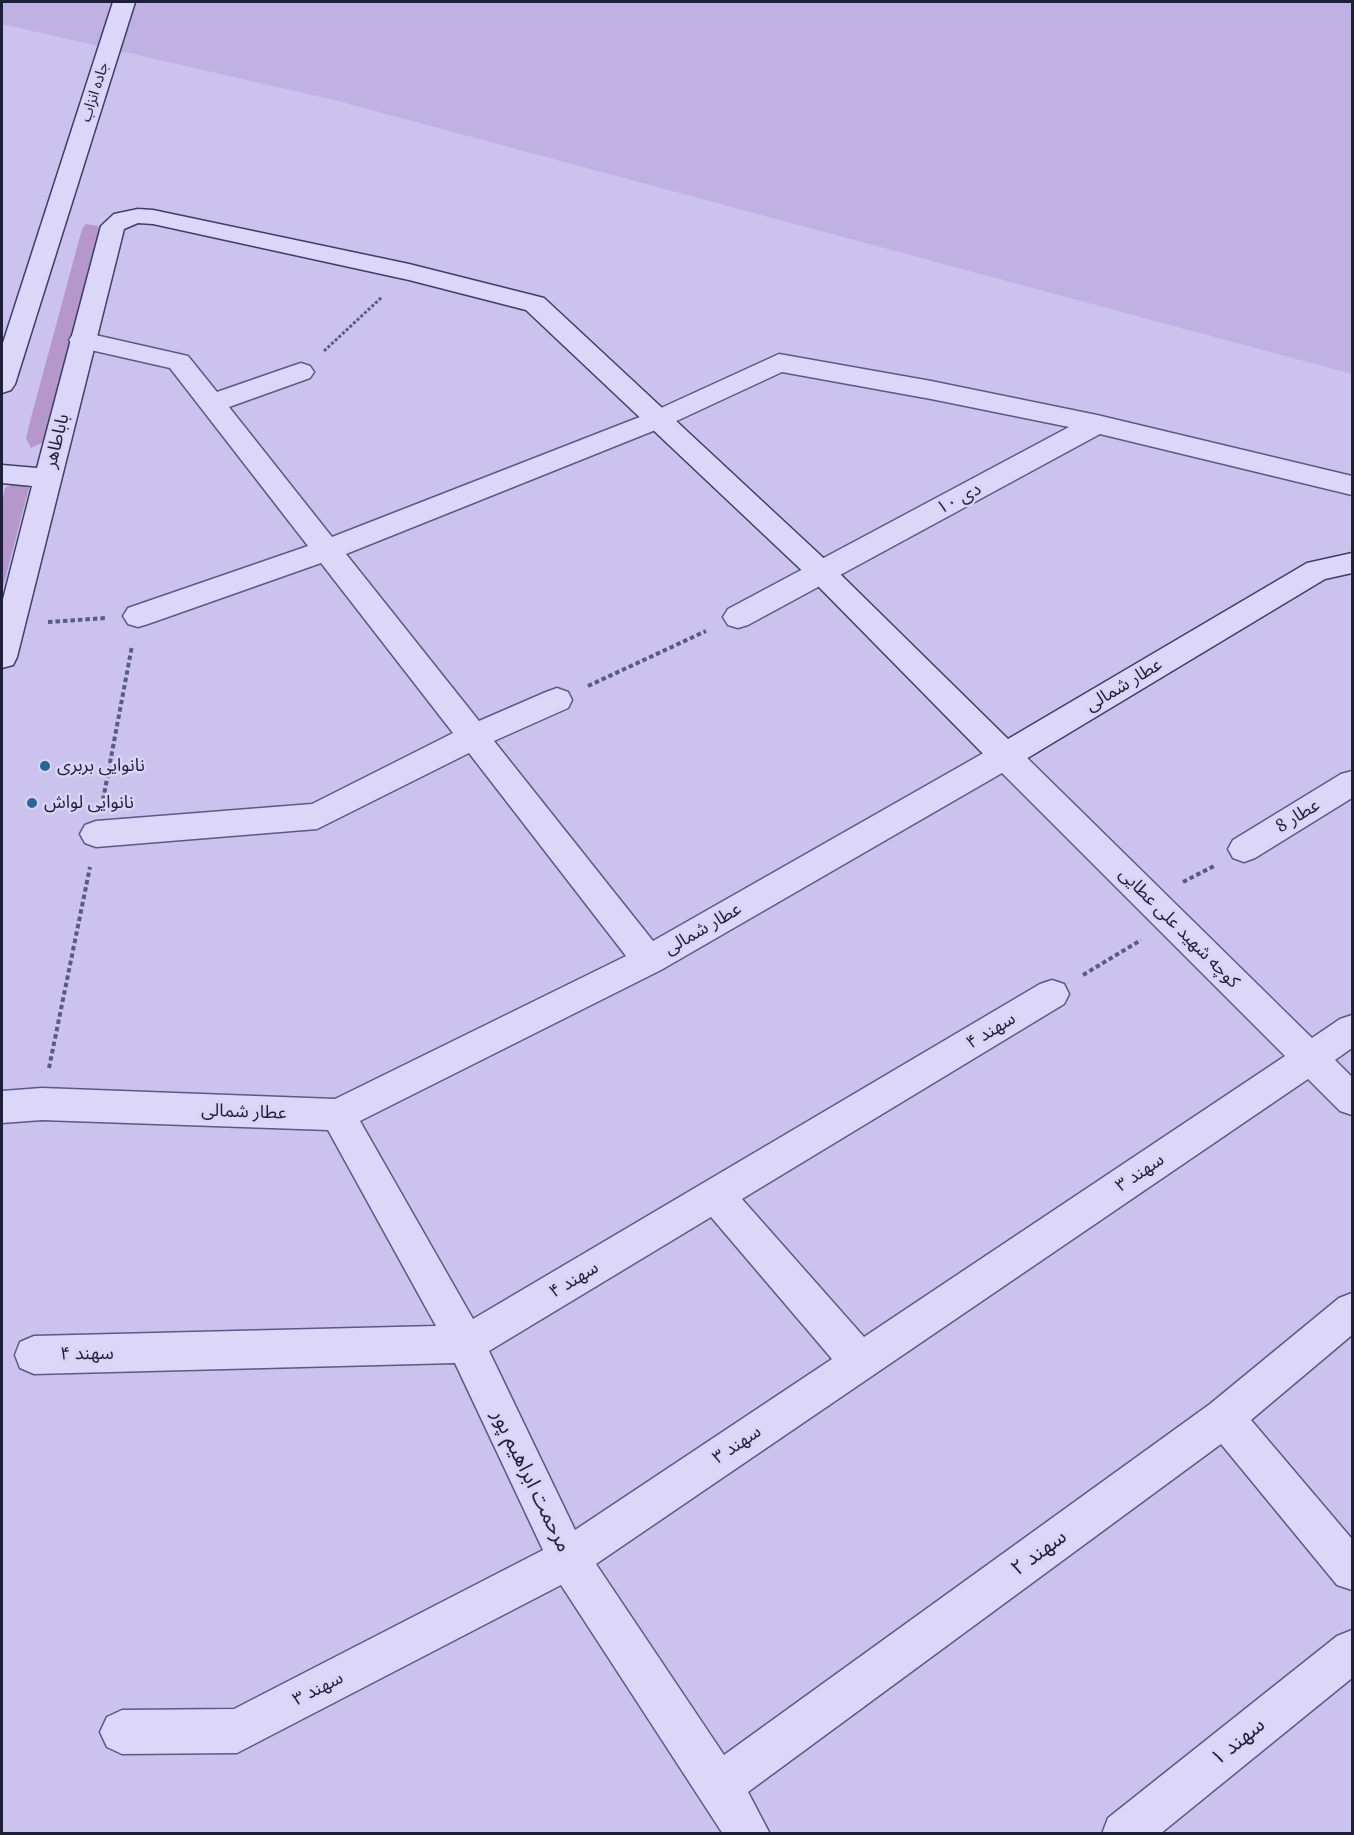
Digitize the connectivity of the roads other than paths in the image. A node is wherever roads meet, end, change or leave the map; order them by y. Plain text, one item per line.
1 (124, 2) edge
2 (113, 226) joint
3 (82, 340) junction
4 (301, 372) road end
5 (2, 384) edge
6 (212, 403) junction
7 (659, 419) junction
8 (1097, 424) junction
9 (2, 474) edge
10 (48, 477) junction
11 (1353, 485) edge
12 (328, 550) junction
13 (1353, 563) edge
14 (822, 573) junction
15 (138, 616) dead end
16 (738, 617) road end
17 (2, 657) edge
18 (557, 700) road end
19 (475, 736) junction
20 (1005, 756) junction
21 (1353, 783) edge
22 (96, 834) dead end
23 (1244, 849) road end
24 (649, 960) junction
25 (1052, 994) road end
26 (1353, 1030) edge
27 (1310, 1058) junction
28 (1353, 1100) edge
29 (2, 1107) edge
30 (338, 1115) junction
31 (715, 1196) junction
32 (1353, 1311) edge
33 (466, 1344) junction
34 (34, 1355) dead end
35 (860, 1362) junction
36 (1224, 1418) junction
37 (568, 1559) junction
38 (1353, 1570) edge
39 (1353, 1651) edge
40 (122, 1732) dead end
41 (719, 1786) junction
42 (748, 1833) edge
43 (1124, 1833) edge

1 - 5 street, جاده انزاب
2 - 3 street, باباطاهر
2 - 7 street, کوچه شهید علی عطایی
3 - 6 street
3 - 10 street, باباطاهر
4 - 6 street
6 - 12 street
7 - 8 street
7 - 12 street
7 - 14 street, کوچه شهید علی عطایی
8 - 11 street
8 - 14 street, دی ۱۰
9 - 10 street
10 - 17 street, باباطاهر
12 - 15 street
12 - 19 street
13 - 20 street, عطار شمالی
14 - 16 street, دی ۱۰
14 - 20 street, کوچه شهید علی عطایی
18 - 19 street
19 - 22 street
19 - 24 street
20 - 24 street, عطار شمالی
20 - 27 street, کوچه شهید علی عطایی
21 - 23 street, عطار 8
24 - 30 street, عطار شمالی
25 - 31 street, سهند ۴
26 - 27 street, سهند ۳
27 - 28 street, کوچه شهید علی عطایی
27 - 35 street, سهند ۳
29 - 30 street, عطار شمالی
30 - 33 street, مرحمت ابراهیم پور
31 - 33 street, سهند ۴
31 - 35 street
32 - 36 street, سهند ۲
33 - 34 street, سهند ۴
33 - 37 street, مرحمت ابراهیم پور
35 - 37 street, سهند ۳
36 - 38 street
36 - 41 street, سهند ۲
37 - 40 street, سهند ۳
37 - 41 street, مرحمت ابراهیم پور
39 - 43 street, سهند ۱
41 - 42 street, مرحمت ابراهیم پور

